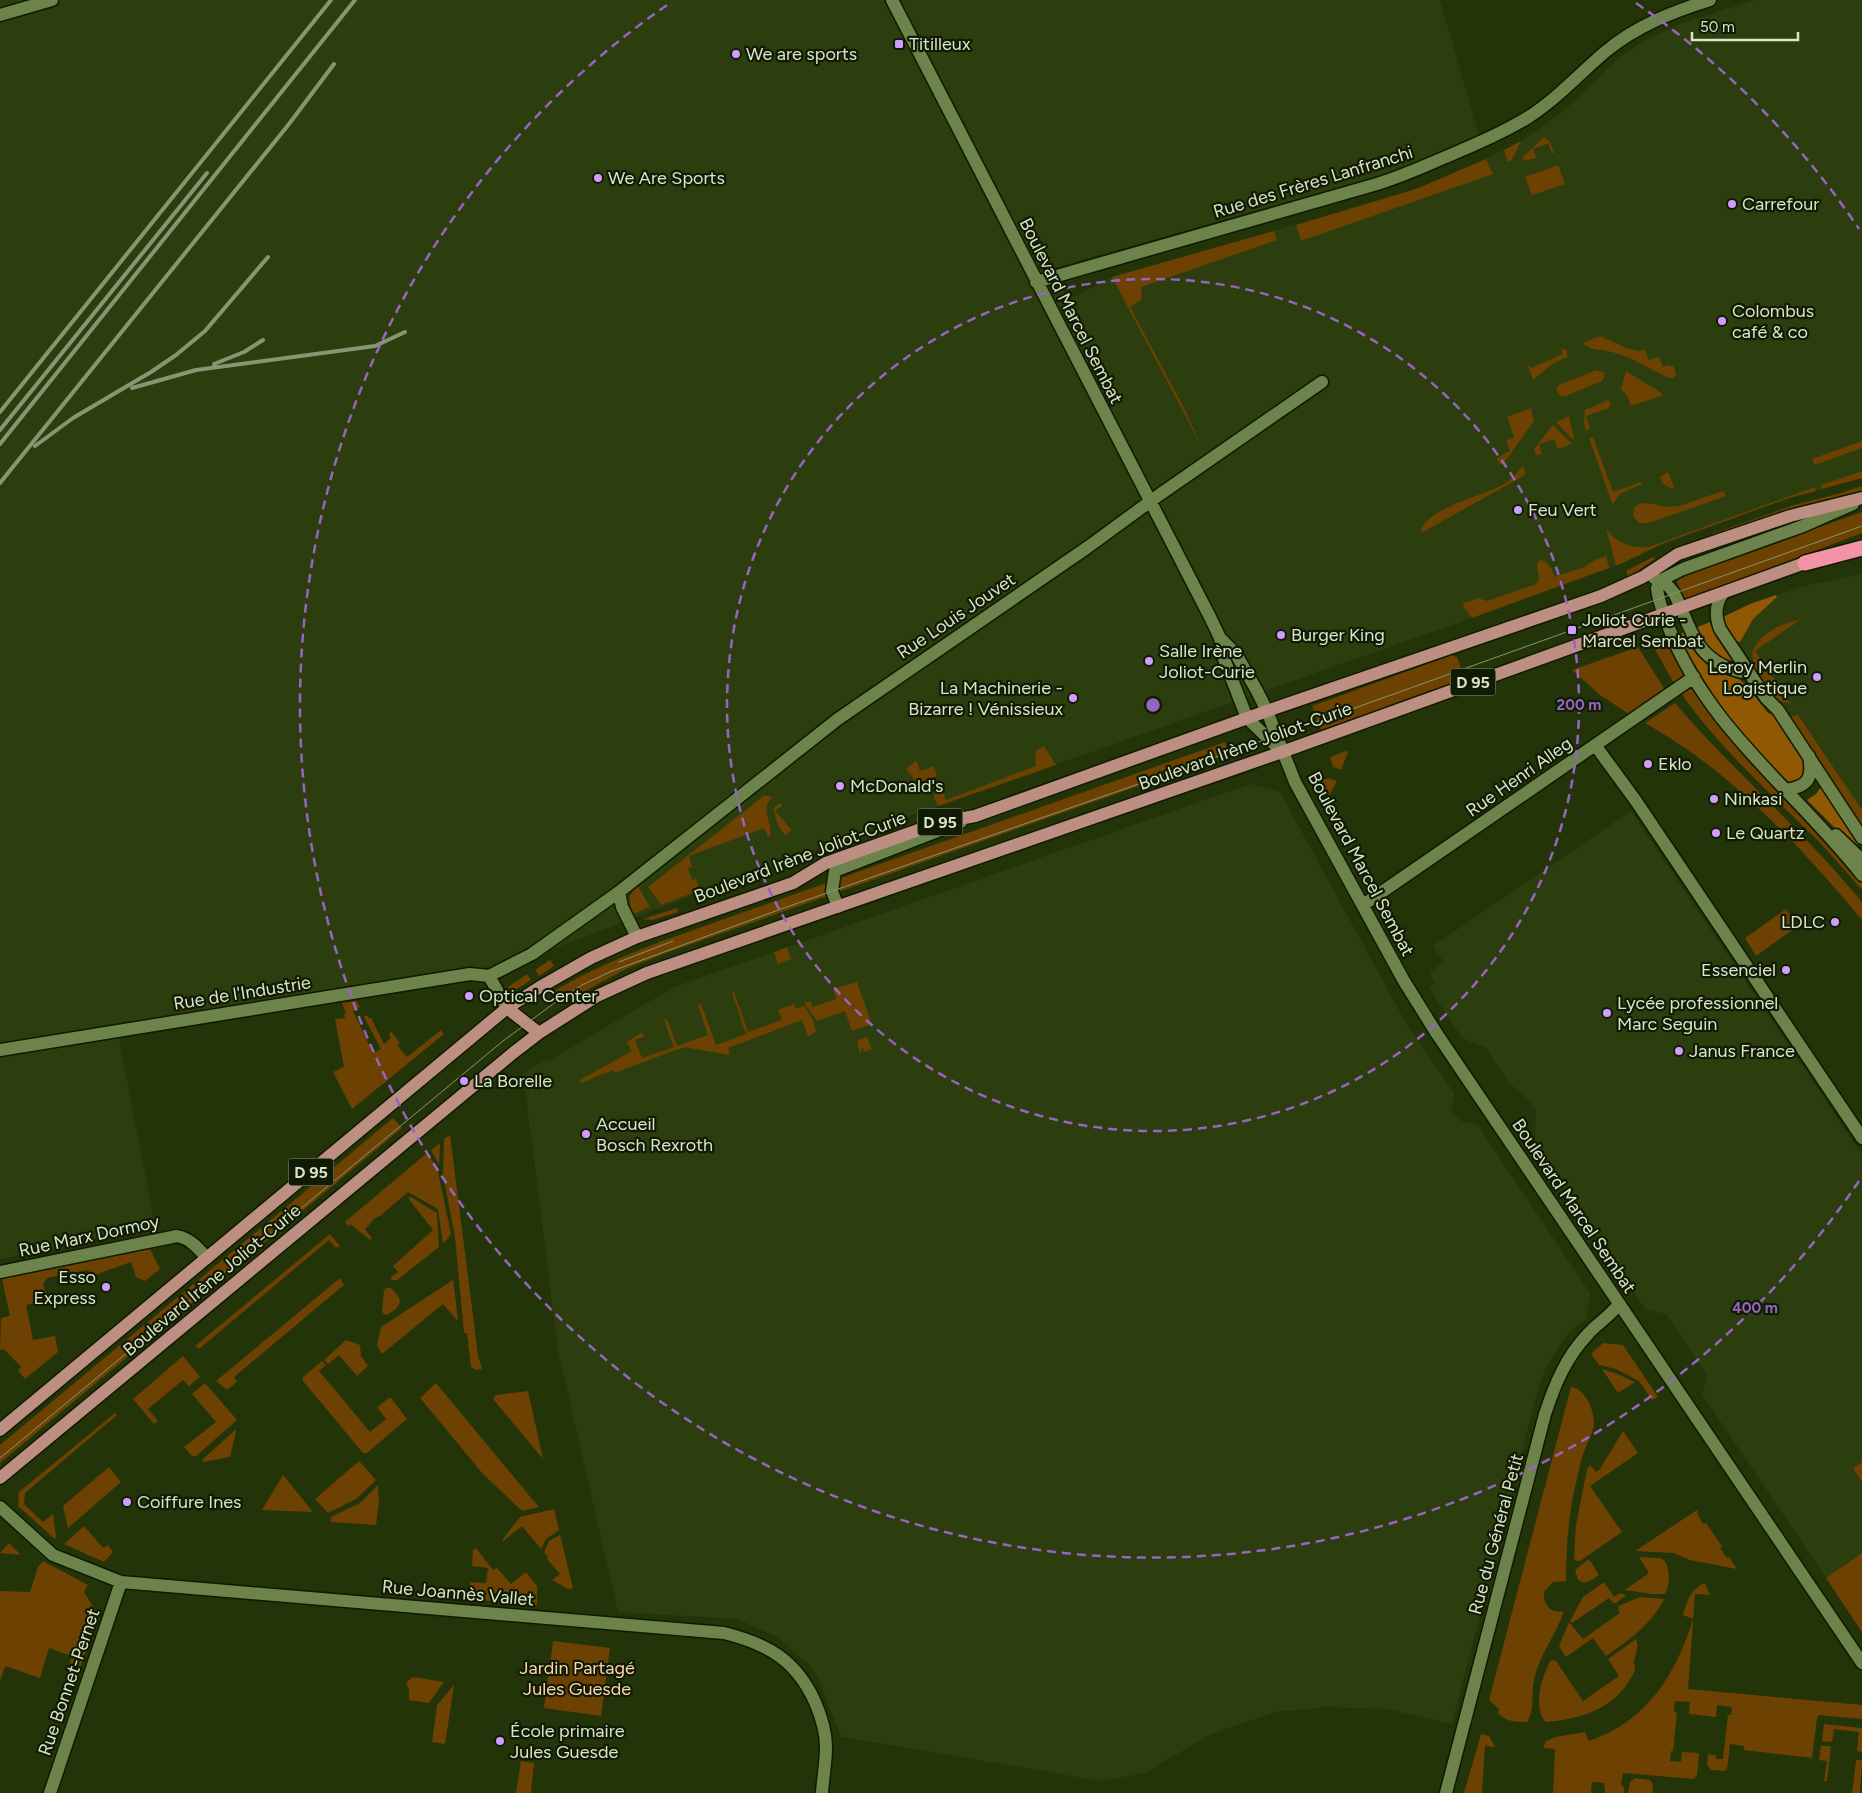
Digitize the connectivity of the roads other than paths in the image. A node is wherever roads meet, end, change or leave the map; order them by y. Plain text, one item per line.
1 (52, 0) edge
2 (892, 0) edge
3 (1710, 0) edge
4 (0, 15) edge
5 (1036, 282) junction
6 (1322, 382) dead end
7 (1862, 499) edge
8 (1150, 501) junction
9 (1862, 541) edge
10 (1862, 548) edge
11 (1805, 563) junction
12 (1643, 577) junction
13 (1661, 580) junction
14 (1723, 593) junction
15 (1682, 608) junction
16 (1664, 614) junction
17 (1220, 638) junction
18 (1750, 674) junction
19 (1694, 677) junction
20 (1267, 711) junction
21 (1247, 718) junction
22 (1595, 745) junction
23 (1282, 752) junction
24 (1808, 755) junction
25 (1786, 790) junction
26 (975, 816) junction
27 (1813, 816) junction
28 (1862, 838) edge
29 (1862, 860) edge
30 (1862, 875) edge
31 (619, 892) junction
32 (1363, 905) junction
33 (838, 907) junction
34 (637, 937) junction
35 (532, 954) joint
36 (489, 976) junction
37 (507, 1008) junction
38 (539, 1032) junction
39 (0, 1050) edge
40 (1862, 1138) edge
41 (207, 1258) junction
42 (0, 1272) edge
43 (1619, 1304) junction
44 (0, 1430) edge
45 (0, 1478) edge
46 (0, 1507) edge
47 (121, 1582) junction
48 (1862, 1663) edge
49 (50, 1793) edge
50 (822, 1793) edge
51 (1446, 1793) edge

1 - 4 street
2 - 5 street, Boulevard Marcel Sembat
3 - 5 street, Rue des Frères Lanfranchi
5 - 8 street, Boulevard Marcel Sembat
6 - 8 street, Rue Louis Jouvet
7 - 12 main road, Boulevard Irène Joliot-Curie / D 95
7 - 13 street, Boulevard Irène Joliot-Curie
8 - 17 street, Boulevard Marcel Sembat
8 - 31 street, Rue Louis Jouvet
9 - 11 main road, Boulevard Irène Joliot-Curie / D 95
10 - 11 highway
11 - 14 main road, Boulevard Irène Joliot-Curie / D 95
12 - 13 street
12 - 20 main road, Boulevard Irène Joliot-Curie / D 95
13 - 15 street
13 - 16 street
14 - 15 main road, Boulevard Irène Joliot-Curie / D 95
14 - 18 street
15 - 16 main road, Boulevard Irène Joliot-Curie / D 95
15 - 18 street
16 - 19 street
16 - 23 main road, Boulevard Irène Joliot-Curie / D 95
17 - 20 street, Boulevard Marcel Sembat
17 - 21 street, Boulevard Marcel Sembat
18 - 24 street
19 - 22 street, Rue Henri Alleg
19 - 25 street
20 - 21 main road, Boulevard Irène Joliot-Curie / D 95
20 - 23 street, Boulevard Marcel Sembat
21 - 23 street, Boulevard Marcel Sembat
21 - 26 main road, Boulevard Irène Joliot-Curie / D 95
22 - 32 street, Rue Henri Alleg
22 - 40 street
23 - 32 street, Boulevard Marcel Sembat
23 - 33 main road, Boulevard Irène Joliot-Curie / D 95
24 - 25 street
24 - 28 street
25 - 27 street
26 - 33 street, Boulevard Irène Joliot-Curie
26 - 34 main road, Boulevard Irène Joliot-Curie / D 95
27 - 29 street
27 - 30 street
31 - 34 street
31 - 35 street, Rue Louis Jouvet
32 - 43 street, Boulevard Marcel Sembat
33 - 38 main road, Boulevard Irène Joliot-Curie / D 95
34 - 37 main road, Boulevard Irène Joliot-Curie / D 95
35 - 36 street, Rue de l'Industrie
36 - 37 street
36 - 39 street, Rue de l'Industrie
37 - 38 main road
37 - 41 main road, Boulevard Irène Joliot-Curie / D 95
38 - 45 main road, Boulevard Irène Joliot-Curie / D 95
41 - 42 street, Rue Marx Dormoy
41 - 44 main road, Boulevard Irène Joliot-Curie / D 95
43 - 48 street, Boulevard Marcel Sembat
43 - 51 street, Rue du Général Petit
46 - 47 street, Rue Joannès Vallet
47 - 49 street, Rue Bonnet-Pernet
47 - 50 street, Rue Joannès Vallet

